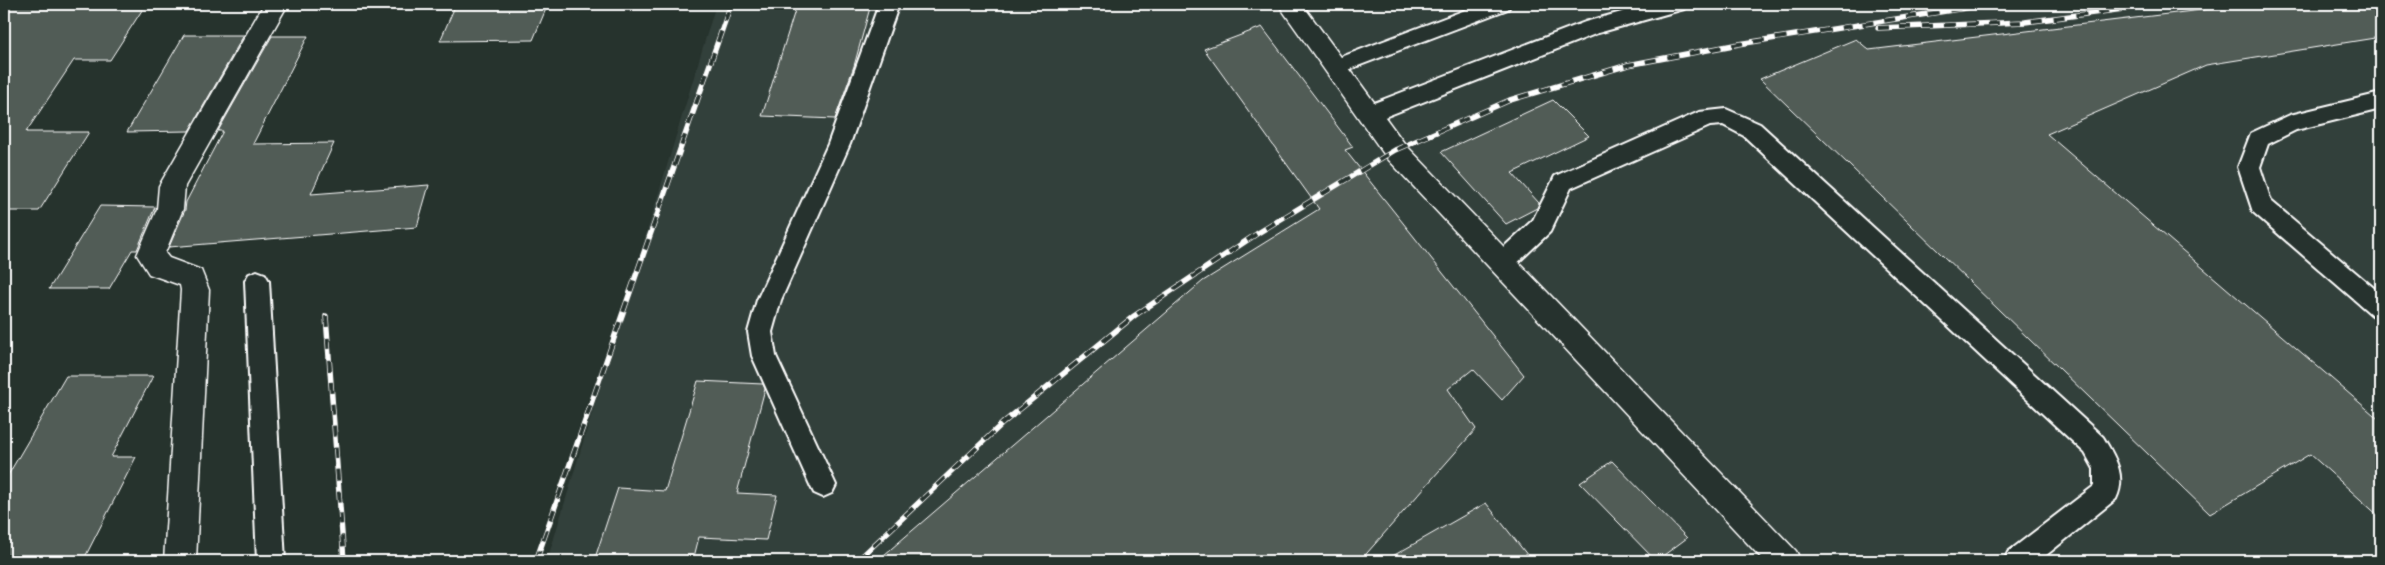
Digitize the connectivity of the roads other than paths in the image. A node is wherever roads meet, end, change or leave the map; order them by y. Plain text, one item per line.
1 (276, 4) edge
2 (888, 4) edge
3 (1290, 4) edge
4 (1501, 4) edge
5 (1677, 4) edge
6 (1335, 67) junction
7 (2381, 101) edge
8 (1369, 114) junction
9 (1502, 263) junction
10 (257, 281) dead end
11 (2381, 308) edge
12 (823, 485) dead end
13 (180, 561) edge
14 (270, 561) edge
15 (1785, 561) edge
16 (2018, 561) edge

1 - 13 street
2 - 12 lane
3 - 6 street
4 - 6 lane
5 - 8 lane
6 - 8 street
7 - 11 lane
8 - 9 street
9 - 15 street
9 - 16 lane
10 - 14 lane

